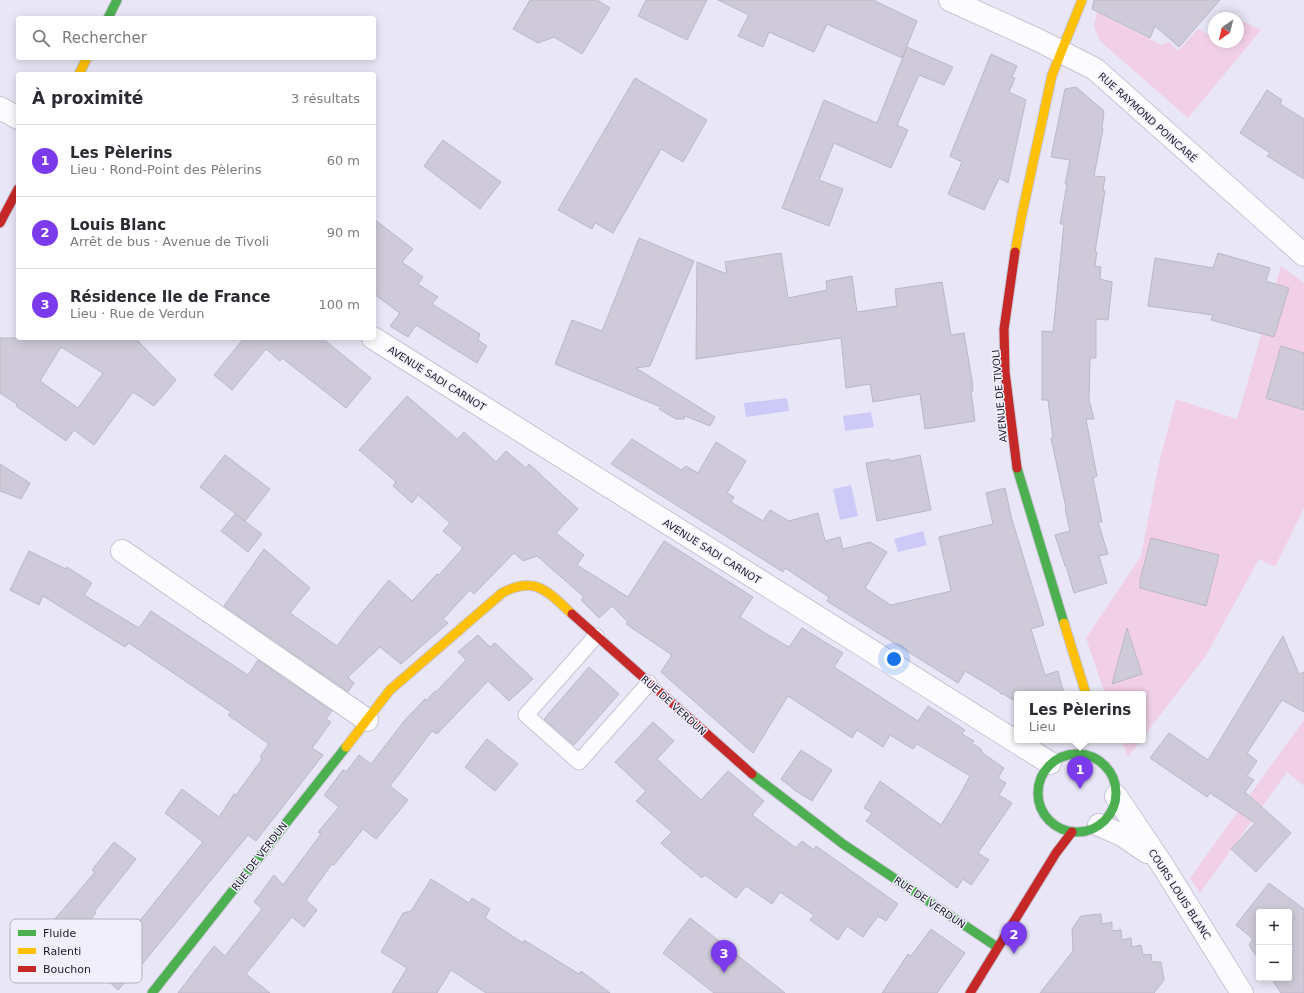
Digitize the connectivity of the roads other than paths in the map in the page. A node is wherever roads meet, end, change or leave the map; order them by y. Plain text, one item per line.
1 (117, 0) edge
2 (950, 0) edge
3 (1082, 0) edge
4 (109, 16) edge
5 (1060, 52) junction
6 (86, 60) edge
7 (80, 72) edge
8 (0, 108) edge
9 (16, 117) edge
10 (16, 193) edge
11 (0, 223) edge
12 (1304, 255) edge
13 (376, 340) edge
14 (122, 551) dead end
15 (596, 636) junction
16 (649, 683) junction
17 (1085, 691) edge
18 (367, 720) junction
19 (1014, 740) edge
20 (1018, 743) edge
21 (1098, 747) dead end
22 (1102, 761) junction
23 (1050, 763) junction
24 (1116, 796) junction
25 (1099, 826) junction
26 (1072, 832) junction
27 (1054, 833) junction
28 (1162, 866) junction
29 (1045, 871) junction
30 (997, 947) junction
31 (152, 993) edge
32 (970, 993) edge
33 (1242, 993) edge

1 - 4 street
2 - 5 street, RUE RAYMOND POINCARÉ
3 - 5 street, AVENUE DE TIVOLI
5 - 12 street, RUE RAYMOND POINCARÉ
5 - 17 street, AVENUE DE TIVOLI
6 - 7 street
8 - 9 street
10 - 11 street
13 - 19 street, AVENUE SADI CARNOT
14 - 18 street
15 - 16 street, RUE DE VERDUN
15 - 16 lane
15 - 18 street, RUE DE VERDUN
16 - 30 street, RUE DE VERDUN
18 - 31 street, RUE DE VERDUN
20 - 23 street, AVENUE SADI CARNOT
21 - 22 street
22 - 23 street
22 - 24 street
23 - 27 street
24 - 25 street
24 - 28 street, COURS LOUIS BLANC
25 - 26 street
25 - 28 street
26 - 27 street
26 - 29 street
27 - 29 street
28 - 33 street, COURS LOUIS BLANC
29 - 30 street
30 - 32 street

